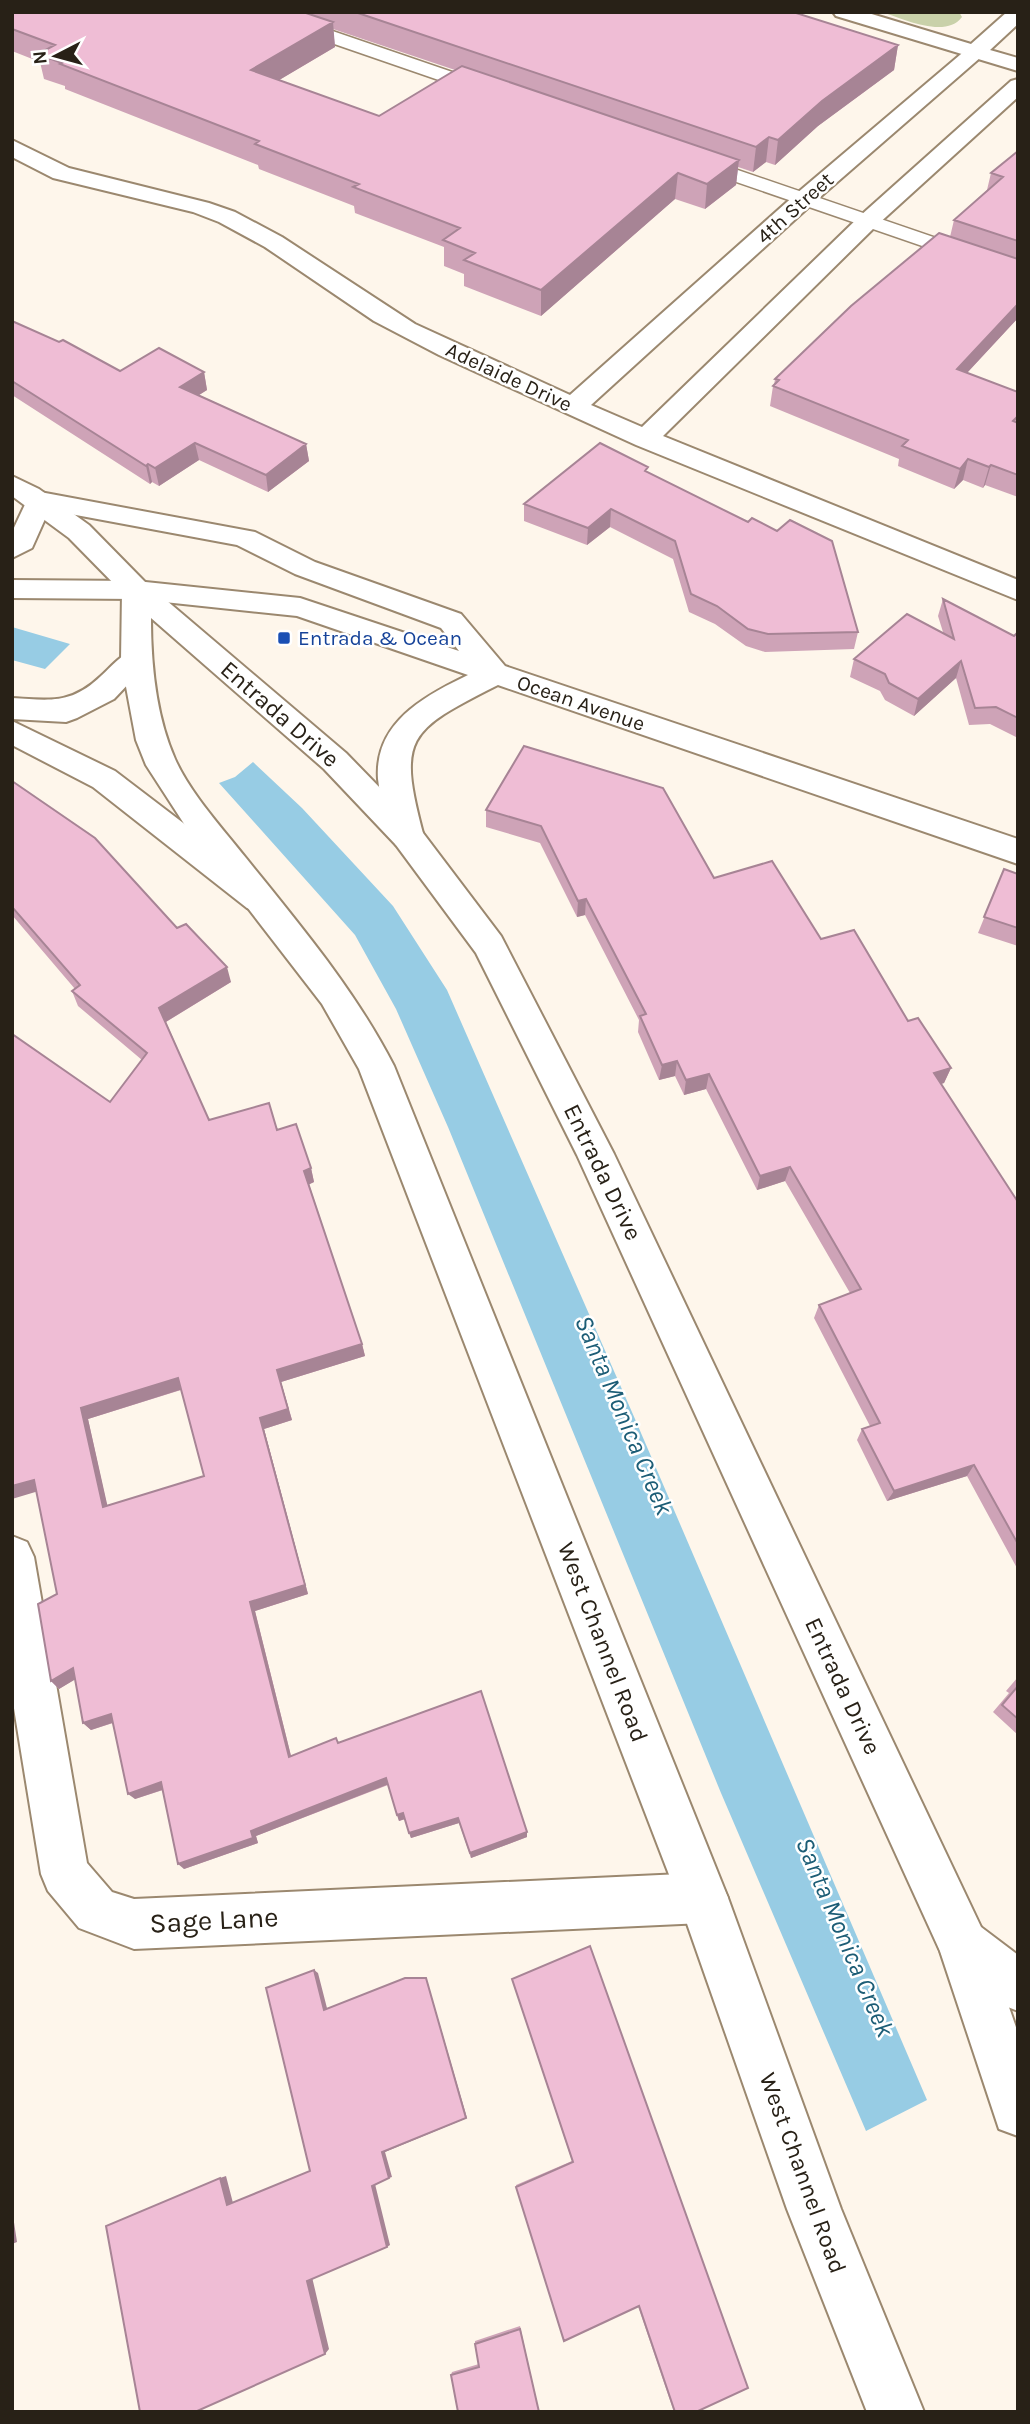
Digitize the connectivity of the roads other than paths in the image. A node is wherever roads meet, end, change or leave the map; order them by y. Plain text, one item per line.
1 (259, 12) edge
2 (843, 12) edge
3 (1011, 15) edge
4 (974, 53) junction
5 (1018, 65) edge
6 (1018, 85) edge
7 (506, 97) edge
8 (12, 147) edge
9 (674, 154) edge
10 (804, 199) junction
11 (868, 221) junction
12 (1018, 273) edge
13 (574, 406) junction
14 (645, 439) junction
15 (12, 484) edge
16 (40, 500) junction
17 (12, 550) edge
18 (12, 589) edge
19 (136, 590) junction
20 (1018, 591) edge
21 (136, 660) junction
22 (495, 674) junction
23 (12, 708) edge
24 (12, 732) edge
25 (408, 837) junction
26 (1018, 852) edge
27 (259, 899) junction
28 (12, 1557) edge
29 (703, 1898) junction
30 (963, 1945) junction
31 (1018, 1986) edge
32 (1018, 2110) edge
33 (896, 2412) edge

1 - 7 lane
2 - 4 street
3 - 4 street, 4th Street
4 - 5 street
4 - 10 street, 4th Street
6 - 11 street
8 - 13 street, Adelaide Drive
9 - 10 lane
10 - 11 lane
10 - 13 street, 4th Street
11 - 12 lane
11 - 14 street
13 - 14 street, Adelaide Drive
14 - 20 street, Adelaide Drive
15 - 16 street, Entrada Drive
16 - 17 street
16 - 19 street, Entrada Drive
16 - 22 street
18 - 19 street, Ocean Avenue
19 - 21 street, West Channel Road
19 - 22 street, Ocean Avenue
19 - 25 street, Entrada Drive
21 - 23 street
21 - 27 street, West Channel Road
22 - 25 street
22 - 26 street, Ocean Avenue
24 - 27 street, West Channel Road
25 - 30 street, Entrada Drive
27 - 29 street, West Channel Road
28 - 29 street, Sage Lane
29 - 33 street, West Channel Road
30 - 31 street, Entrada Drive
30 - 32 street

